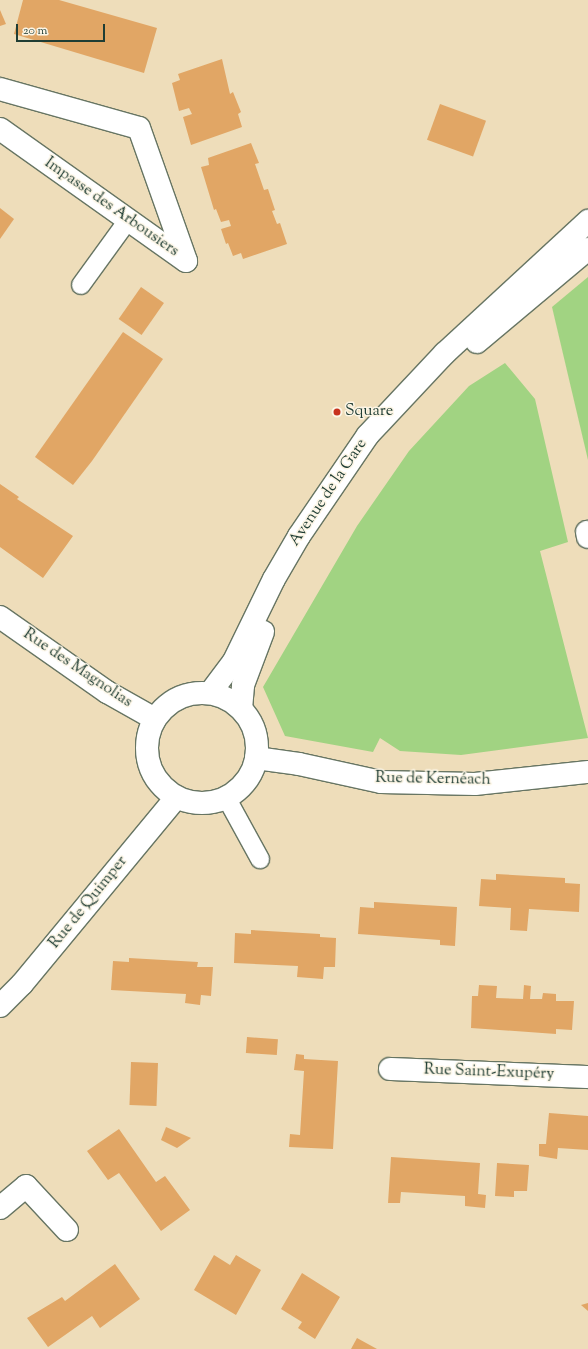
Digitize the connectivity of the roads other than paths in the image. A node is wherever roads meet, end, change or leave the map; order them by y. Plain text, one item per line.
1 (0, 88) edge
2 (0, 130) edge
3 (128, 220) junction
4 (588, 221) edge
5 (588, 249) edge
6 (81, 284) dead end
7 (0, 617) edge
8 (210, 693) junction
9 (241, 709) junction
10 (155, 719) junction
11 (256, 758) junction
12 (588, 772) edge
13 (226, 797) junction
14 (176, 798) junction
15 (260, 859) dead end
16 (0, 1006) edge
17 (390, 1069) dead end
18 (588, 1077) edge
19 (0, 1208) edge
20 (67, 1230) dead end

1 - 3 main road, Impasse des Arbousiers
2 - 3 main road, Impasse des Arbousiers
3 - 6 lane
4 - 8 main road, Avenue de la Gare
5 - 9 main road, Avenue de la Gare
7 - 10 main road, Rue des Magnolias
8 - 9 main road
8 - 10 main road
9 - 11 main road
10 - 14 main road
11 - 12 main road, Rue de Kernéach
11 - 13 main road
13 - 14 main road
13 - 15 lane
14 - 16 main road, Rue de Quimper
17 - 18 main road, Rue Saint-Exupéry
19 - 20 main road

